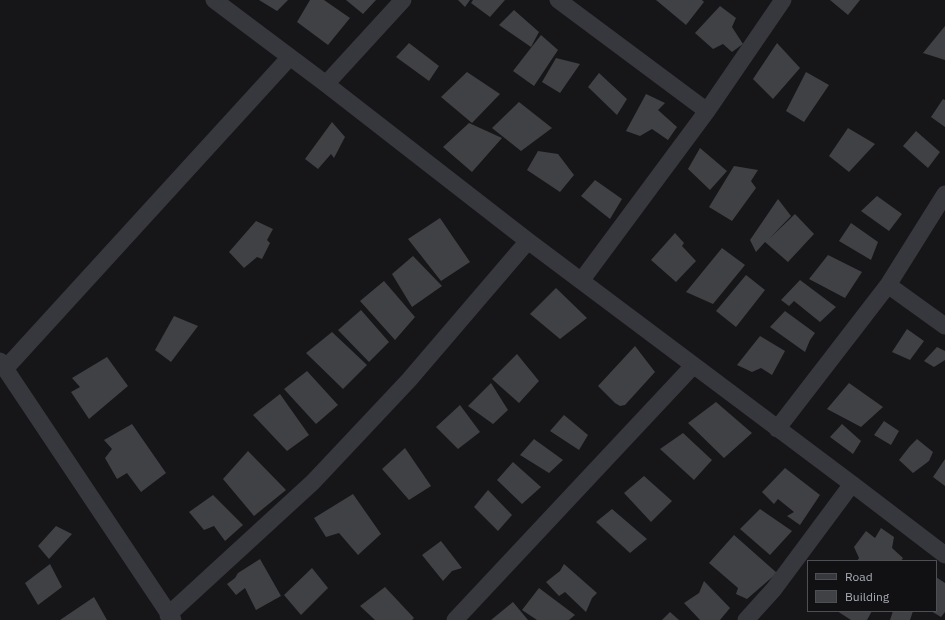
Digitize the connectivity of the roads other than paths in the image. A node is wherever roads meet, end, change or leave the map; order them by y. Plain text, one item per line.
1 (214, 0) edge
2 (402, 0) edge
3 (558, 0) edge
4 (783, 0) edge
5 (290, 57) junction
6 (326, 84) junction
7 (707, 111) junction
8 (945, 194) edge
9 (528, 241) junction
10 (581, 281) junction
11 (888, 285) junction
12 (945, 326) edge
13 (3, 365) edge
14 (693, 366) junction
15 (777, 429) junction
16 (852, 484) junction
17 (945, 556) edge
18 (171, 617) edge
19 (455, 620) edge
20 (746, 620) edge

1 - 5 street
2 - 6 street
3 - 7 street
4 - 7 street
5 - 6 street
5 - 13 street
6 - 9 street
7 - 10 street
8 - 11 street
9 - 10 street
9 - 18 street
10 - 14 street
11 - 12 street
11 - 15 street
13 - 18 street
14 - 15 street
14 - 19 street
15 - 16 street
16 - 17 street
16 - 20 street

